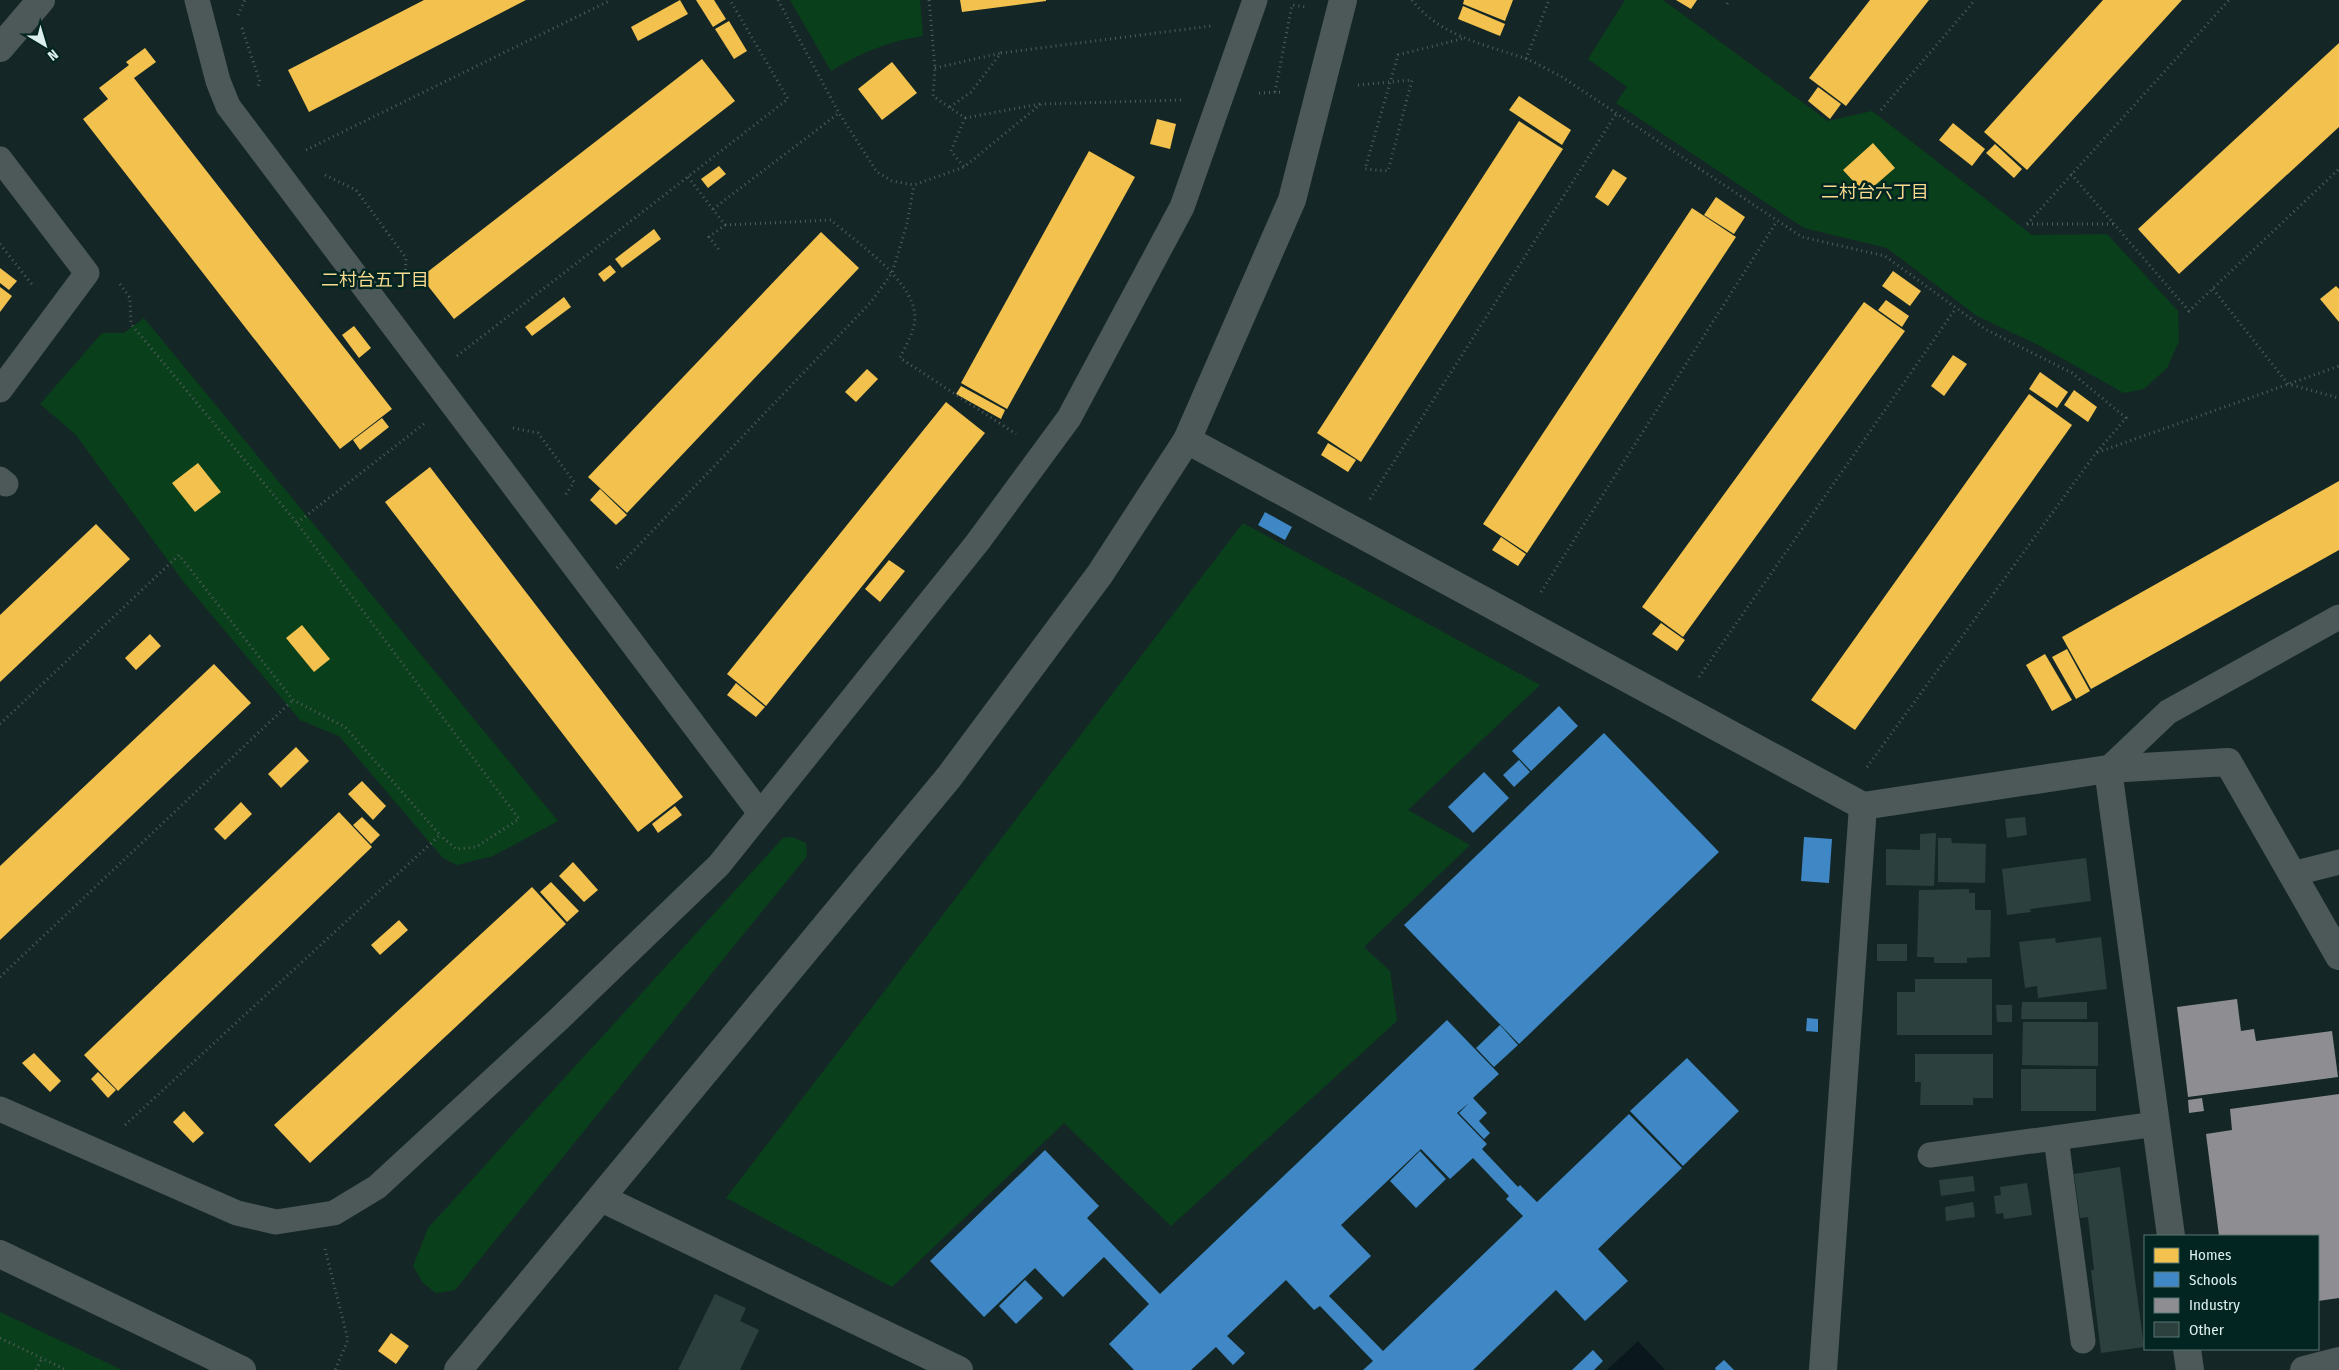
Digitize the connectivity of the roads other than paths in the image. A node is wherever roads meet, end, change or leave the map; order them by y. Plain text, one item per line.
1 (41, 0) edge
2 (197, 0) edge
3 (1255, 0) edge
4 (1343, 0) edge
5 (0, 48) edge
6 (0, 159) edge
7 (0, 390) edge
8 (1187, 440) junction
9 (2339, 617) edge
10 (2108, 769) junction
11 (1863, 806) junction
12 (760, 813) junction
13 (2339, 862) edge
14 (2292, 874) junction
15 (2339, 956) edge
16 (0, 1109) edge
17 (2156, 1124) junction
18 (2056, 1138) junction
19 (1930, 1154) dead end
20 (602, 1198) junction
21 (2171, 1235) edge
22 (0, 1254) edge
23 (2083, 1341) dead end
24 (2187, 1350) edge
25 (2339, 1360) edge
26 (242, 1370) edge
27 (458, 1370) edge
28 (959, 1370) edge
29 (1823, 1370) edge
30 (2190, 1370) edge
31 (2304, 1370) edge

1 - 5 street
2 - 12 lane
3 - 12 lane
4 - 8 street
6 - 7 lane
8 - 11 street
8 - 20 street
9 - 10 lane
10 - 11 street
10 - 14 street
10 - 17 street
11 - 29 street
12 - 16 lane
13 - 14 lane
14 - 15 street
17 - 18 lane
17 - 21 street
18 - 19 lane
18 - 23 lane
20 - 27 street
20 - 28 street
22 - 26 street
24 - 30 street
25 - 31 street

